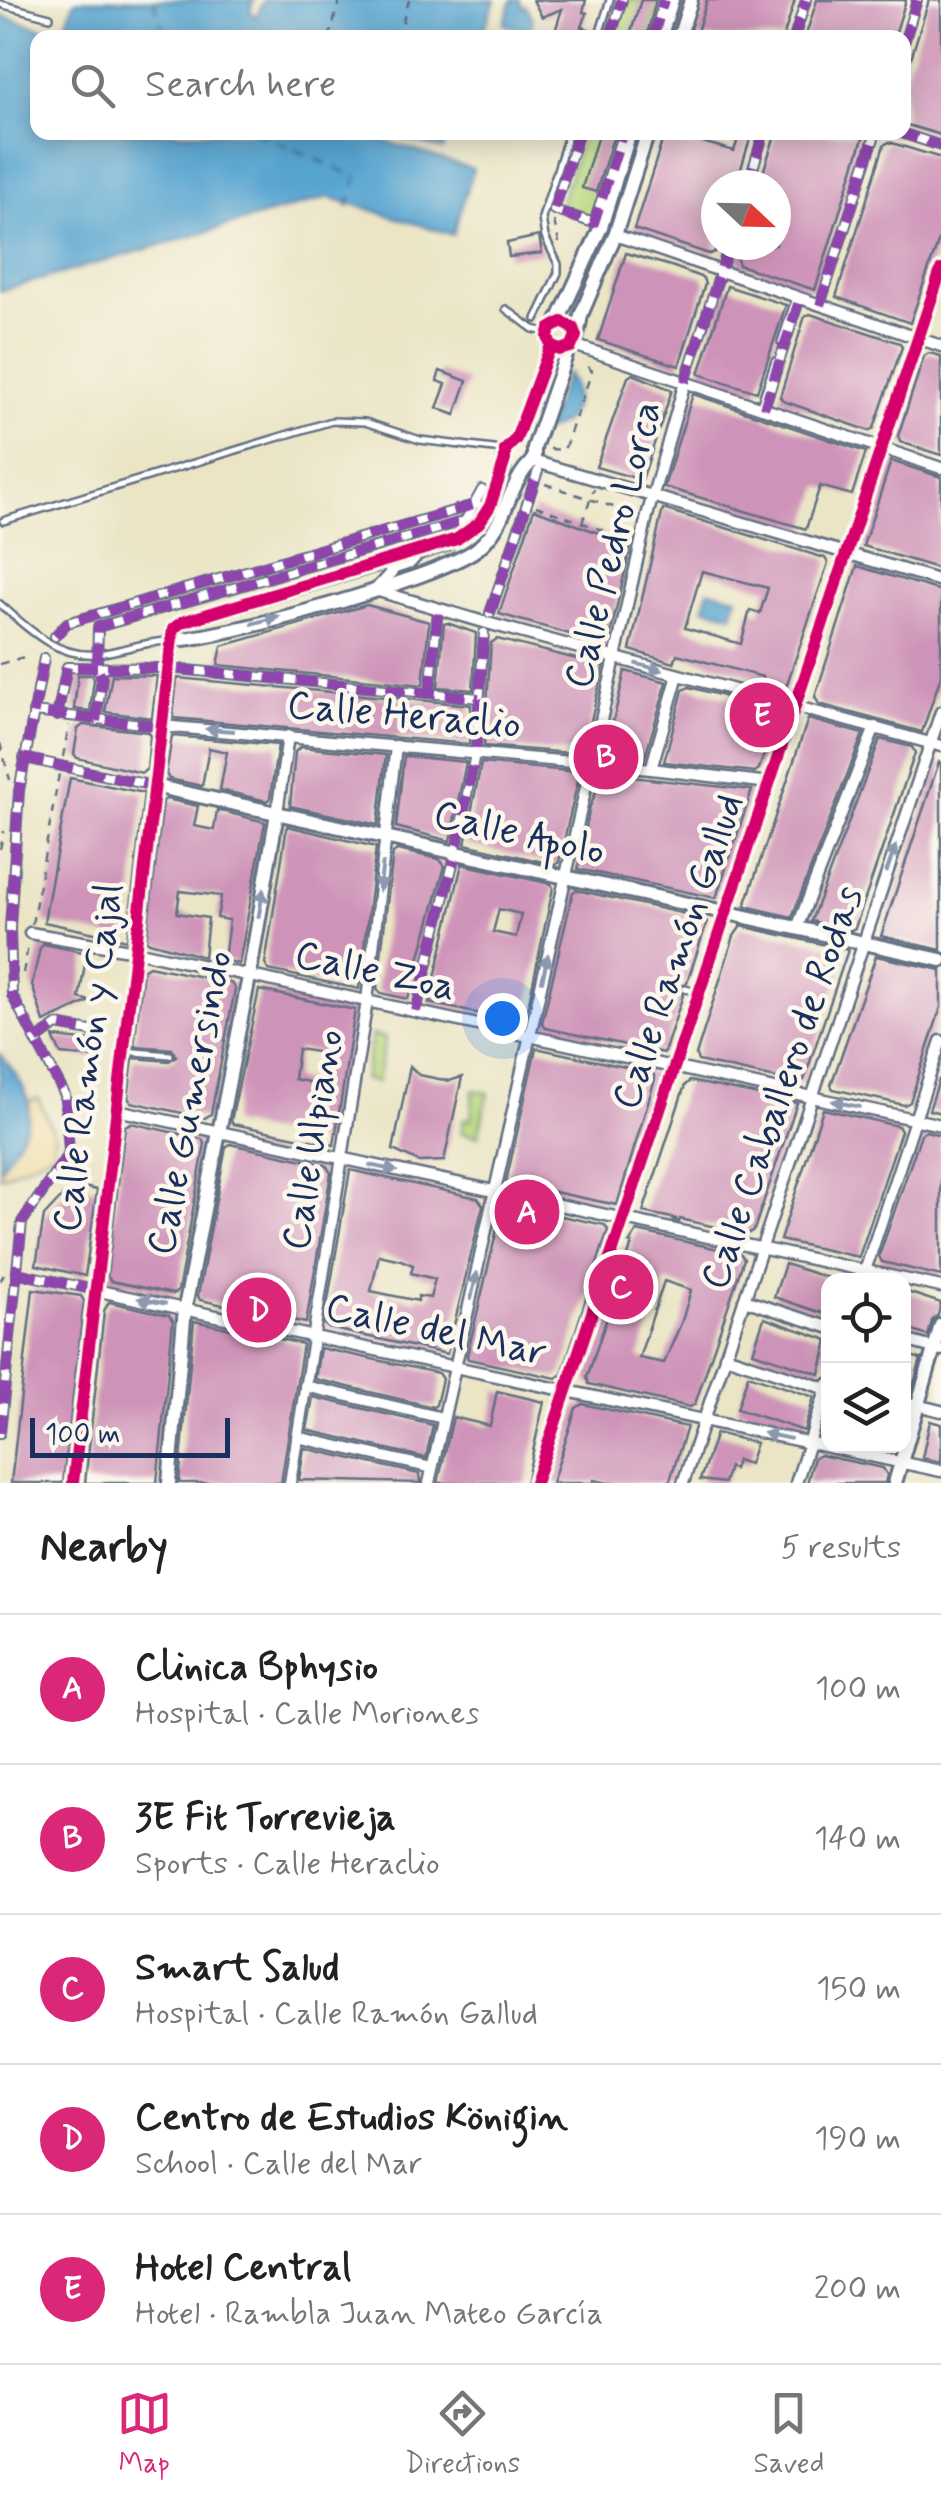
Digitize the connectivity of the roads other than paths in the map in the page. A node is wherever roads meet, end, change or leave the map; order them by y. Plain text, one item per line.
1 (610, 0) edge
2 (622, 0) edge
3 (668, 0) edge
4 (691, 0) edge
5 (806, 0) edge
6 (917, 0) edge
7 (4, 3) edge
8 (50, 17) dead end
9 (601, 30) edge
10 (613, 30) edge
11 (659, 30) edge
12 (681, 30) edge
13 (797, 30) edge
14 (908, 30) edge
15 (911, 136) edge
16 (566, 140) edge
17 (576, 140) edge
18 (623, 140) edge
19 (624, 140) edge
20 (645, 140) edge
21 (762, 140) edge
22 (873, 140) edge
23 (941, 146) edge
24 (753, 170) edge
25 (614, 236) junction
26 (724, 260) edge
27 (941, 270) edge
28 (720, 271) junction
29 (798, 297) junction
30 (820, 304) junction
31 (506, 309) dead end
32 (536, 319) dead end
33 (552, 334) junction
34 (918, 338) junction
35 (572, 342) junction
36 (781, 342) dead end
37 (941, 346) edge
38 (775, 361) dead end
39 (686, 382) junction
40 (762, 408) junction
41 (516, 440) junction
42 (882, 448) junction
43 (505, 455) junction
44 (535, 463) junction
45 (941, 468) edge
46 (482, 490) dead end
47 (652, 495) junction
48 (478, 504) junction
49 (4, 521) dead end
50 (420, 552) junction
51 (847, 553) junction
52 (941, 580) edge
53 (375, 590) junction
54 (0, 604) edge
55 (438, 610) junction
56 (487, 623) junction
57 (55, 636) dead end
58 (170, 640) junction
59 (97, 654) junction
60 (44, 658) dead end
61 (616, 658) junction
62 (97, 667) junction
63 (159, 668) dead end
64 (177, 670) dead end
65 (678, 674) junction
66 (430, 693) junction
67 (479, 698) junction
68 (796, 705) junction
69 (32, 712) junction
70 (941, 712) edge
71 (57, 716) junction
72 (96, 721) junction
73 (161, 726) junction
74 (875, 727) junction
75 (288, 736) junction
76 (936, 744) edge
77 (396, 746) junction
78 (476, 748) dead end
79 (24, 758) junction
80 (474, 759) dead end
81 (592, 764) junction
82 (651, 769) junction
83 (770, 784) junction
84 (154, 786) junction
85 (276, 813) junction
86 (386, 837) junction
87 (457, 845) dead end
88 (454, 860) dead end
89 (565, 878) junction
90 (727, 913) junction
91 (797, 928) junction
92 (30, 933) road end
93 (864, 943) junction
94 (135, 951) junction
95 (941, 960) edge
96 (249, 977) junction
97 (685, 990) dead end
98 (700, 992) junction
99 (367, 1001) junction
100 (416, 1012) junction
101 (90, 1031) dead end
102 (530, 1036) junction
103 (36, 1040) junction
104 (941, 1041) edge
105 (124, 1051) junction
106 (170, 1056) dead end
107 (675, 1067) junction
108 (812, 1097) junction
109 (116, 1110) junction
110 (915, 1119) junction
111 (941, 1125) edge
112 (218, 1131) junction
113 (344, 1160) junction
114 (495, 1192) junction
115 (624, 1218) junction
116 (761, 1248) junction
117 (853, 1273) edge
118 (865, 1273) edge
119 (18, 1274) junction
120 (911, 1283) edge
121 (941, 1287) edge
122 (94, 1290) junction
123 (744, 1300) junction
124 (185, 1308) junction
125 (821, 1325) edge
126 (941, 1325) edge
127 (313, 1335) junction
128 (911, 1342) edge
129 (938, 1349) edge
130 (725, 1356) junction
131 (455, 1366) junction
132 (821, 1384) edge
133 (305, 1386) junction
134 (566, 1390) junction
135 (911, 1402) edge
136 (911, 1404) edge
137 (821, 1407) edge
138 (941, 1411) edge
139 (444, 1418) junction
140 (703, 1420) junction
141 (0, 1433) edge
142 (298, 1437) junction
143 (809, 1443) junction
144 (902, 1453) edge
145 (901, 1462) junction
146 (432, 1468) junction
147 (941, 1471) edge
148 (74, 1483) edge
149 (169, 1483) edge
150 (290, 1483) edge
151 (429, 1483) edge
152 (535, 1483) edge
153 (683, 1483) edge
154 (796, 1483) edge
155 (894, 1483) edge

1 - 9 lane
2 - 10 street
3 - 11 street
4 - 12 street
5 - 13 street
6 - 14 street
7 - 8 lane
15 - 23 street
16 - 32 lane
17 - 18 street
19 - 33 street
20 - 25 street
21 - 24 street
22 - 30 street
25 - 28 street
25 - 35 street
26 - 28 street
27 - 34 street, Calle Ramón Gallud
28 - 29 street
28 - 39 street
29 - 30 street
29 - 36 lane
29 - 40 street
30 - 34 street
31 - 33 lane
33 - 35 street
33 - 35 street
33 - 41 street
34 - 37 street
34 - 42 street, Calle Ramón Gallud
35 - 39 street
35 - 44 street
38 - 40 lane
39 - 40 street
39 - 47 street, Calle Pedro Lorca
40 - 42 street
41 - 43 street
41 - 44 street
42 - 45 street
42 - 51 street, Calle Ramón Gallud
43 - 44 street
43 - 49 lane
43 - 50 street
44 - 47 street
44 - 53 street
44 - 56 street
46 - 48 street
47 - 51 street
47 - 61 street, Calle Pedro Lorca
48 - 57 street
48 - 59 street
50 - 53 street
50 - 58 street
51 - 52 street
51 - 68 street, Calle Ramón Gallud
53 - 55 street
58 -> 53 street
54 - 59 lane
55 - 56 street
55 - 66 street
56 - 61 street
56 - 67 street
58 - 59 lane
58 - 73 street, Calle Ramón y Cajal
59 - 62 street
60 - 69 street
61 -> 65 street
61 - 81 street, Calle Pedro Lorca
62 - 63 street
62 - 71 street
62 - 72 street
64 - 66 street
65 - 68 street
65 - 82 street
66 - 67 street
67 - 78 street
68 - 74 street
68 - 83 street, Calle Ramón Gallud
69 - 71 street, Calle Heraclio
69 - 79 street
70 - 76 street, Calle Caballero de Rodas
71 - 72 street, Calle Heraclio
72 - 73 street, Calle Heraclio
75 -> 73 street, Calle Heraclio
73 - 84 street, Calle Ramón y Cajal
74 - 76 street
74 - 91 street
75 - 77 street, Calle Heraclio
75 - 85 street, Calle Gumersindo
93 -> 76 street, Calle Caballero de Rodas
77 - 81 street, Calle Heraclio
77 - 86 street, Calle Ulpiano
79 - 84 street, Calle Apolo
79 - 103 street
80 - 87 street
81 - 82 street, Calle Heraclio
81 - 89 street, Calle Pedro Lorca
82 - 83 street, Calle Heraclio
83 - 90 street, Calle Ramón Gallud
84 - 85 street, Calle Apolo
84 - 94 street, Calle Ramón y Cajal
85 - 86 street, Calle Apolo
96 -> 85 street, Calle Gumersindo
86 - 89 street, Calle Apolo
86 -> 99 street, Calle Ulpiano
88 - 100 street
89 - 90 street, Calle Apolo
102 -> 89 street, Calle Pedro Lorca
90 - 91 street, Calle Apolo
90 - 98 street, Calle Ramón Gallud
91 - 93 street, Calle Apolo
92 - 94 street, Calle Zoa
93 - 95 street, Calle Apolo
93 - 108 street, Calle Caballero de Rodas
94 - 96 street, Calle Zoa
94 - 105 street, Calle Ramón y Cajal
96 - 99 street, Calle Zoa
96 - 112 street, Calle Gumersindo
97 - 98 lane
98 - 107 street, Calle Ramón Gallud
99 - 100 street, Calle Zoa
99 - 113 street, Calle Ulpiano
100 - 102 street, Calle Zoa
101 - 103 street
102 - 107 street, Calle Zoa
102 - 114 street, Calle Pedro Lorca
103 - 119 street
104 - 110 street
105 - 106 lane
105 - 109 street, Calle Ramón y Cajal
107 - 108 street, Calle Zoa
107 - 115 street, Calle Ramón Gallud
110 -> 108 street, Calle Zoa
108 - 116 street, Calle Caballero de Rodas
109 - 112 street
109 - 122 street, Calle Ramón y Cajal
110 - 111 street, Calle Zoa
110 - 118 street
112 - 113 street
112 - 124 street, Calle Gumersindo
113 -> 114 street
113 - 127 street, Calle Ulpiano
114 - 115 street
131 -> 114 street, Calle Pedro Lorca
115 - 116 street
115 - 134 street, Calle Ramón Gallud
116 - 117 street
116 - 123 street, Calle Caballero de Rodas
119 - 122 street
119 - 141 street
120 - 121 street
124 -> 122 street, Calle del Mar
122 - 148 street, Calle Ramón y Cajal
123 - 125 street
123 - 130 street, Calle Caballero de Rodas
124 - 127 street, Calle del Mar
124 - 149 street, Calle Gumersindo
126 - 129 street
127 - 131 street, Calle del Mar
127 - 133 street, Calle Ulpiano
128 - 129 street
129 - 135 street
130 - 132 street
130 - 140 street, Calle Caballero de Rodas
131 - 134 street, Calle del Mar
131 - 139 street, Calle Pedro Lorca
133 - 139 street
133 - 142 street, Calle Ulpiano
134 - 140 street, Calle del Mar
134 - 152 street, Calle Ramón Gallud
134 - 152 lane
136 - 138 street
137 - 143 street
139 - 146 street, Calle Pedro Lorca
143 -> 140 street, Calle del Mar
140 - 153 street, Calle Caballero de Rodas
142 - 146 street
142 - 150 street, Calle Ulpiano
143 - 145 street, Calle del Mar
143 - 154 street
144 - 145 street
145 - 147 street, Calle del Mar
145 - 155 street
146 - 151 street, Calle Pedro Lorca

